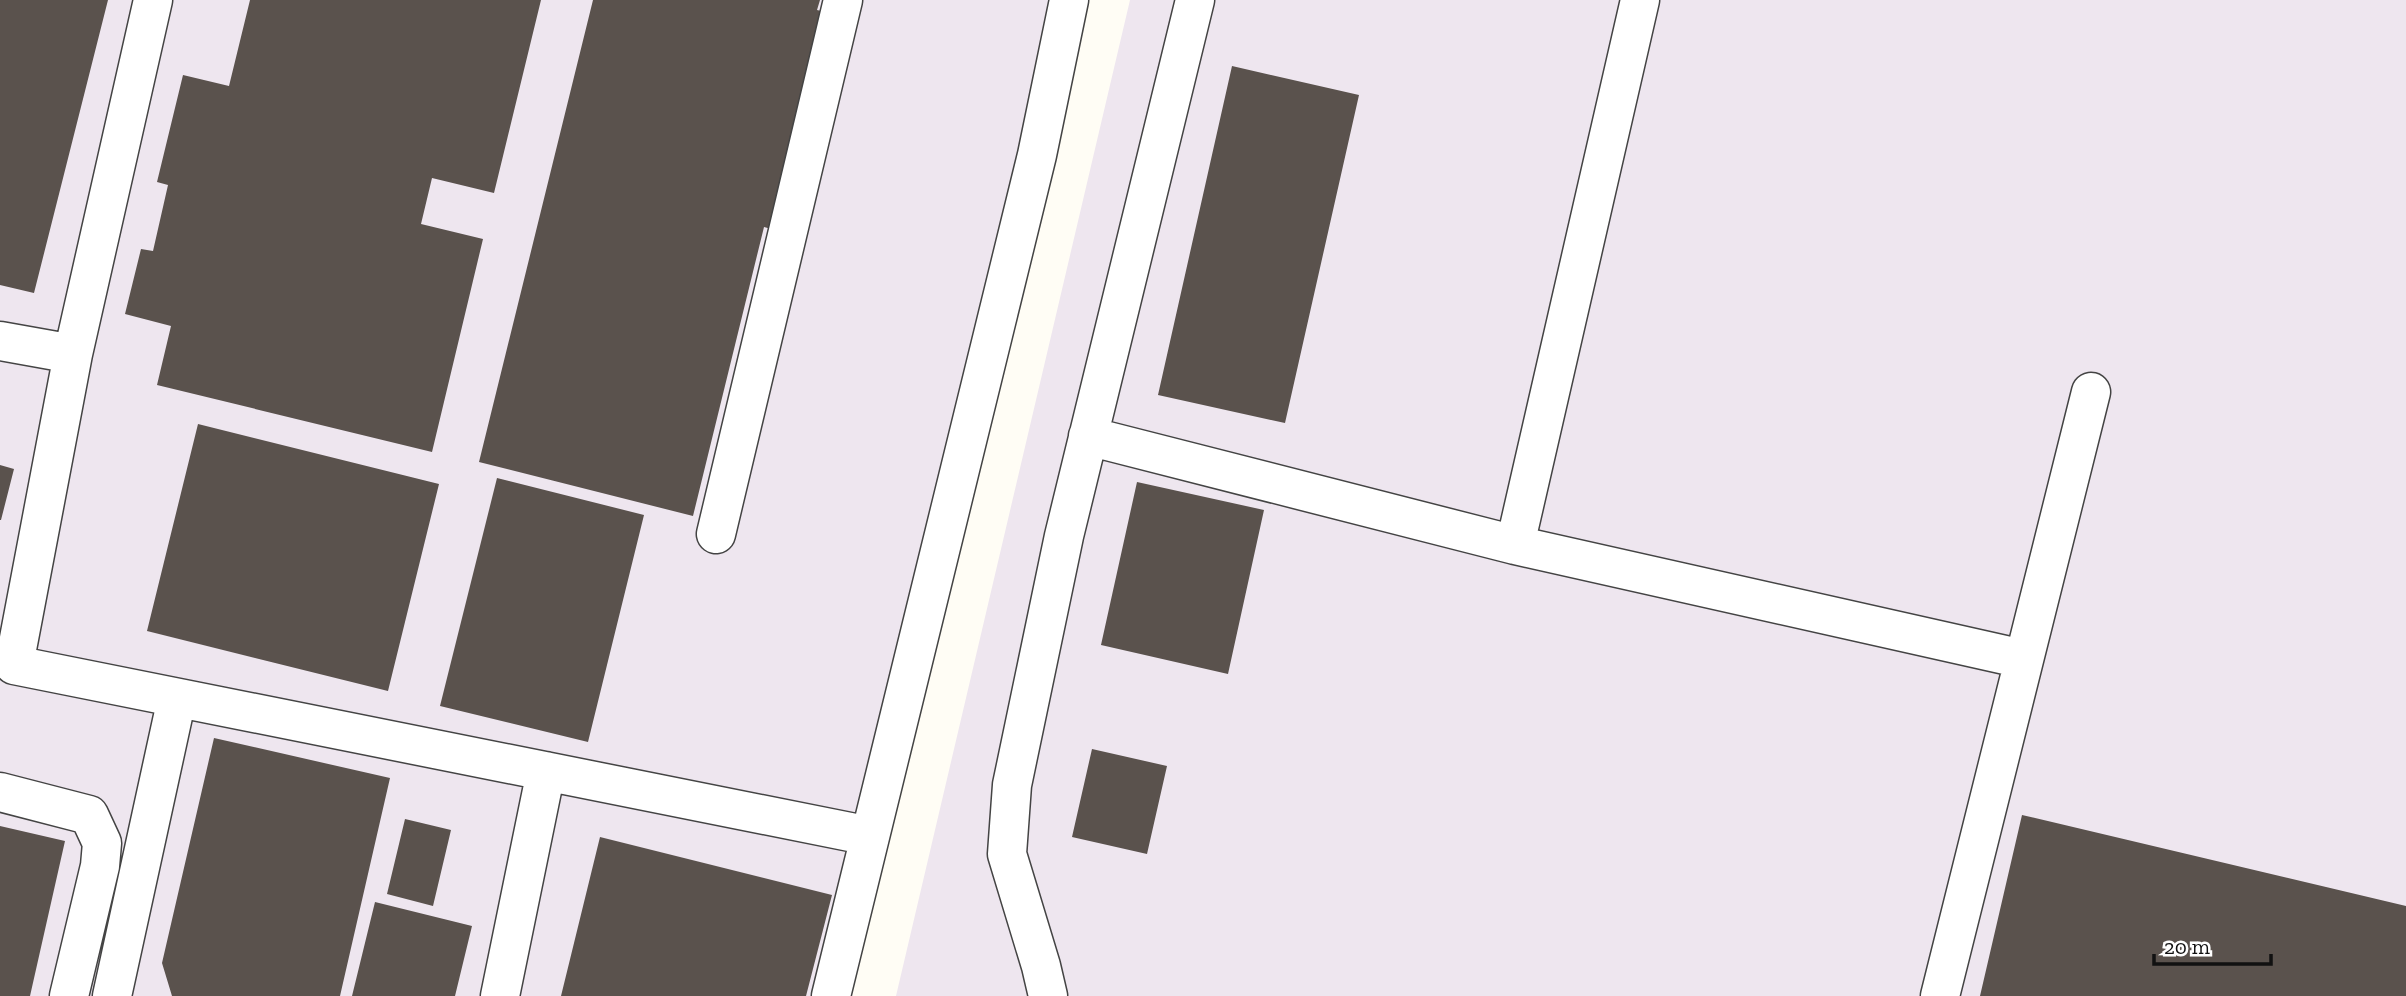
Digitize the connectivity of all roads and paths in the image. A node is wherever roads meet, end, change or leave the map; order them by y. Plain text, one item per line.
1 (153, 0) edge
2 (844, 0) edge
3 (1069, 0) edge
4 (1195, 0) edge
5 (1640, 0) edge
6 (0, 341) edge
7 (73, 354) junction
8 (2091, 392) dead end
9 (1088, 436) junction
10 (716, 534) dead end
11 (1515, 545) junction
12 (2024, 659) junction
13 (177, 698) junction
14 (546, 771) junction
15 (0, 792) edge
16 (870, 836) junction
17 (69, 996) edge
18 (112, 996) edge
19 (500, 996) edge
20 (831, 996) edge
21 (1048, 996) edge
22 (1940, 996) edge

1 - 7 lane
2 - 10 lane
3 - 16 lane
4 - 9 lane
5 - 11 lane
6 - 7 lane
7 - 13 lane
8 - 12 lane
9 - 11 lane
9 - 21 lane
11 - 12 lane
12 - 22 lane
13 - 14 lane
13 - 18 lane
14 - 16 lane
14 - 19 lane
15 - 17 lane
16 - 20 lane

